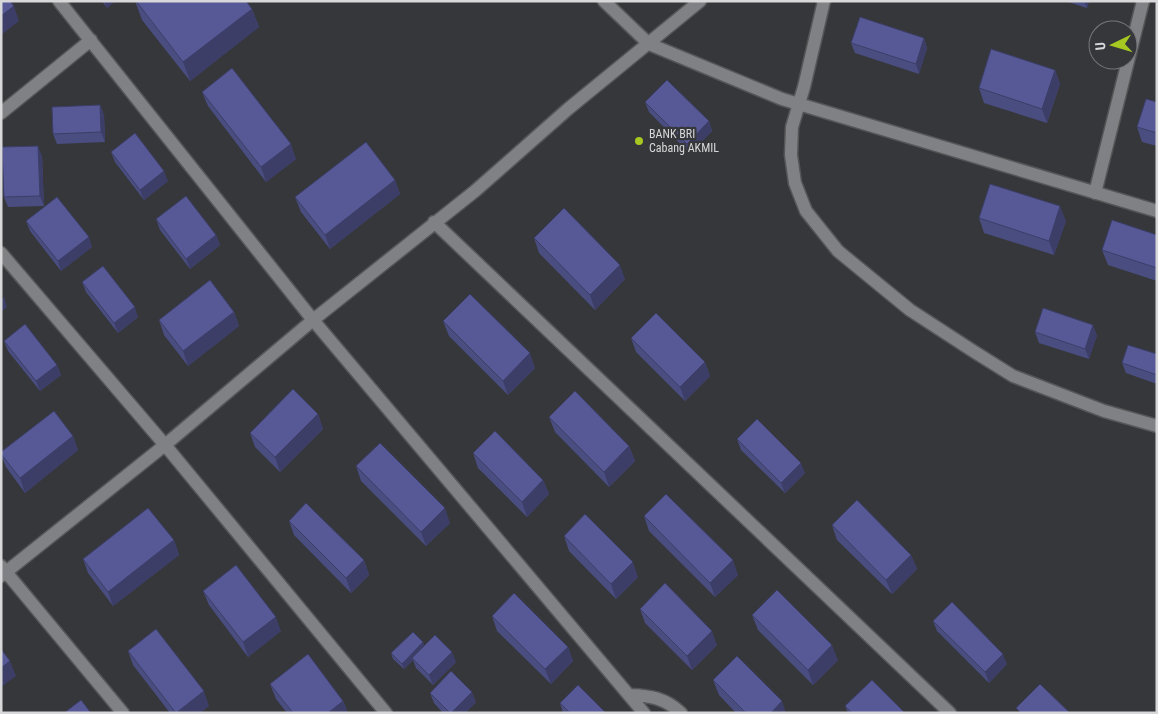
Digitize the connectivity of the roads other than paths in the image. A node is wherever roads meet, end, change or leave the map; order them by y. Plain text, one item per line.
1 (59, 1) edge
2 (604, 1) edge
3 (700, 1) edge
4 (824, 1) edge
5 (1143, 1) edge
6 (91, 40) junction
7 (649, 44) junction
8 (798, 104) junction
9 (1, 112) edge
10 (1095, 193) junction
11 (1157, 211) edge
12 (434, 222) junction
13 (1, 253) edge
14 (313, 320) junction
15 (1157, 426) edge
16 (165, 445) junction
17 (3, 571) edge
18 (631, 695) junction
19 (123, 713) edge
20 (386, 713) edge
21 (644, 713) edge
22 (681, 713) edge
23 (950, 713) edge

1 - 6 street
2 - 7 street
3 - 7 street
4 - 8 street
5 - 10 street
6 - 9 street
6 - 14 street
7 - 8 street
7 - 12 street
8 - 10 street
8 - 15 street
10 - 11 street
12 - 14 street
12 - 23 street
13 - 16 street
14 - 16 street
14 - 18 street
16 - 17 street
16 - 20 street
17 - 19 street
18 - 21 street
18 - 22 street

